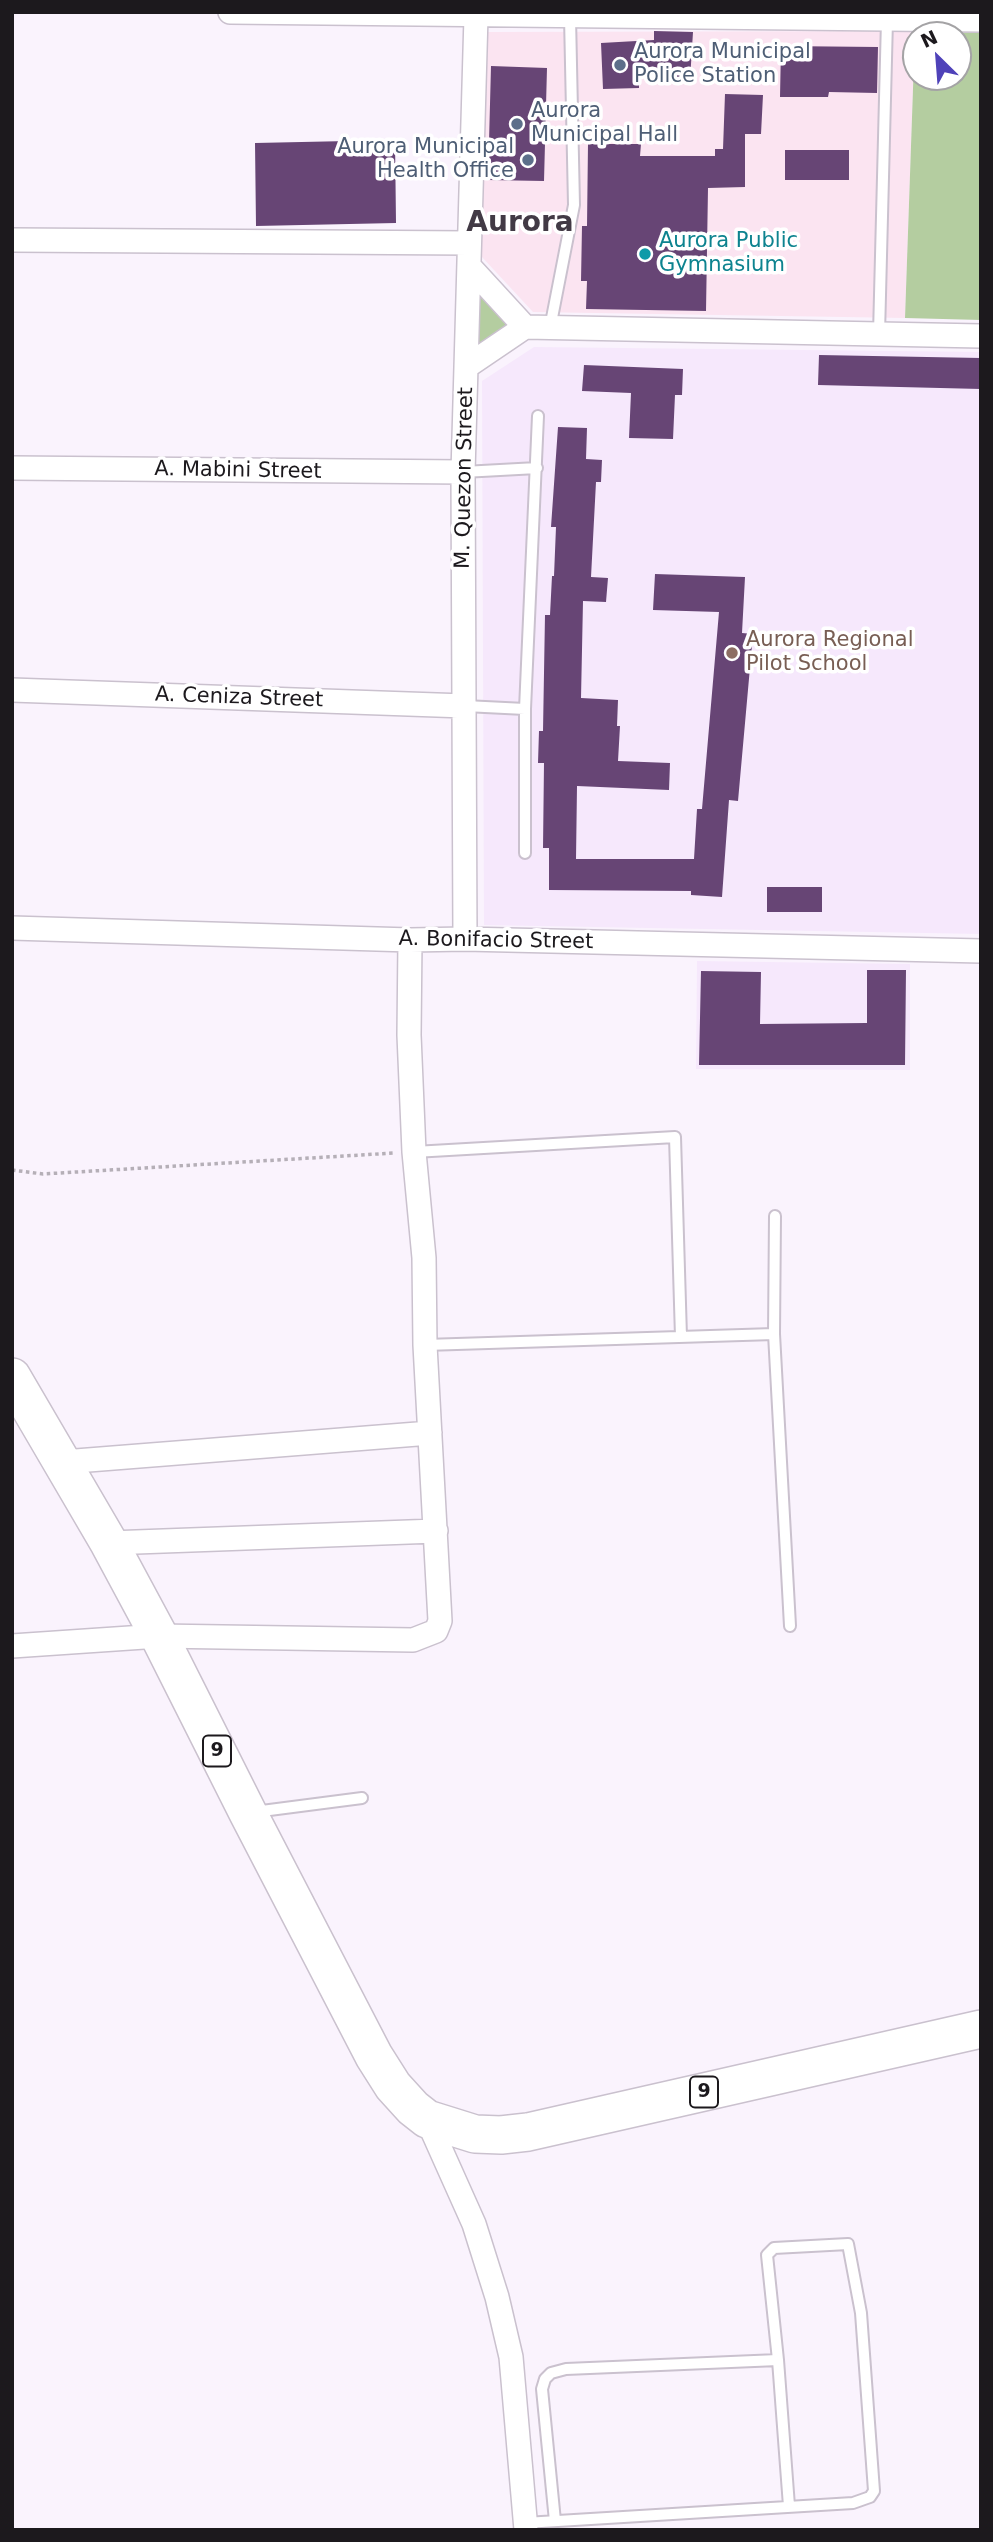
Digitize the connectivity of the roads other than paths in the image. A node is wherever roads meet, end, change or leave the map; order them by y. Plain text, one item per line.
1 (230, 12) edge
2 (426, 14) edge
3 (476, 16) junction
4 (570, 17) junction
5 (887, 20) junction
6 (981, 20) edge
7 (12, 240) edge
8 (470, 243) junction
9 (469, 266) junction
10 (525, 327) junction
11 (550, 328) junction
12 (879, 334) junction
13 (981, 336) edge
14 (466, 367) junction
15 (538, 416) dead end
16 (12, 468) edge
17 (537, 468) junction
18 (463, 472) junction
19 (12, 690) edge
20 (465, 706) junction
21 (525, 709) junction
22 (524, 853) dead end
23 (12, 928) edge
24 (465, 939) junction
25 (410, 940) junction
26 (981, 951) edge
27 (414, 1152) junction
28 (775, 1216) dead end
29 (774, 1334) junction
30 (681, 1337) junction
31 (425, 1345) junction
32 (12, 1377) edge
33 (430, 1433) junction
34 (63, 1462) junction
35 (436, 1531) junction
36 (109, 1543) junction
37 (790, 1626) dead end
38 (159, 1636) junction
39 (12, 1646) edge
40 (362, 1798) dead end
41 (248, 1813) junction
42 (981, 2029) edge
43 (427, 2119) junction
44 (778, 2360) junction
45 (789, 2506) junction
46 (555, 2521) junction
47 (526, 2526) edge

1 - 2 street
2 - 3 street
3 - 4 street
3 - 8 street, M. Quezon Street
4 - 5 street
4 - 11 lane
5 - 6 street
5 - 12 lane
7 - 8 street
8 - 9 street, M. Quezon Street
9 - 10 street
9 - 14 street, M. Quezon Street
10 - 11 street
10 - 14 street
11 - 12 street
12 - 13 street
14 - 18 street, M. Quezon Street
15 - 17 lane
16 - 18 street, A. Mabini Street
17 - 18 lane
17 - 21 lane
18 - 20 street, M. Quezon Street
19 - 20 street, A. Ceniza Street
20 - 21 lane
20 - 24 street, M. Quezon Street
21 - 22 lane
23 - 25 street, A. Bonifacio Street
24 - 25 street, A. Bonifacio Street
24 - 26 street, A. Bonifacio Street
25 - 27 street
27 - 30 lane
27 - 31 street
28 - 29 lane
29 - 30 lane
29 - 37 lane
30 - 31 lane
31 - 33 street
32 - 34 highway, 9
33 - 34 street
33 - 35 street
34 - 36 highway, 9
35 - 36 street
35 - 38 street
36 - 38 highway, 9
38 - 39 street
38 - 41 highway, 9
40 - 41 lane
41 - 43 highway, 9
42 - 43 highway, 9
43 - 47 street
44 - 45 lane
44 - 45 lane
44 - 46 lane
45 - 46 lane
46 - 47 lane

